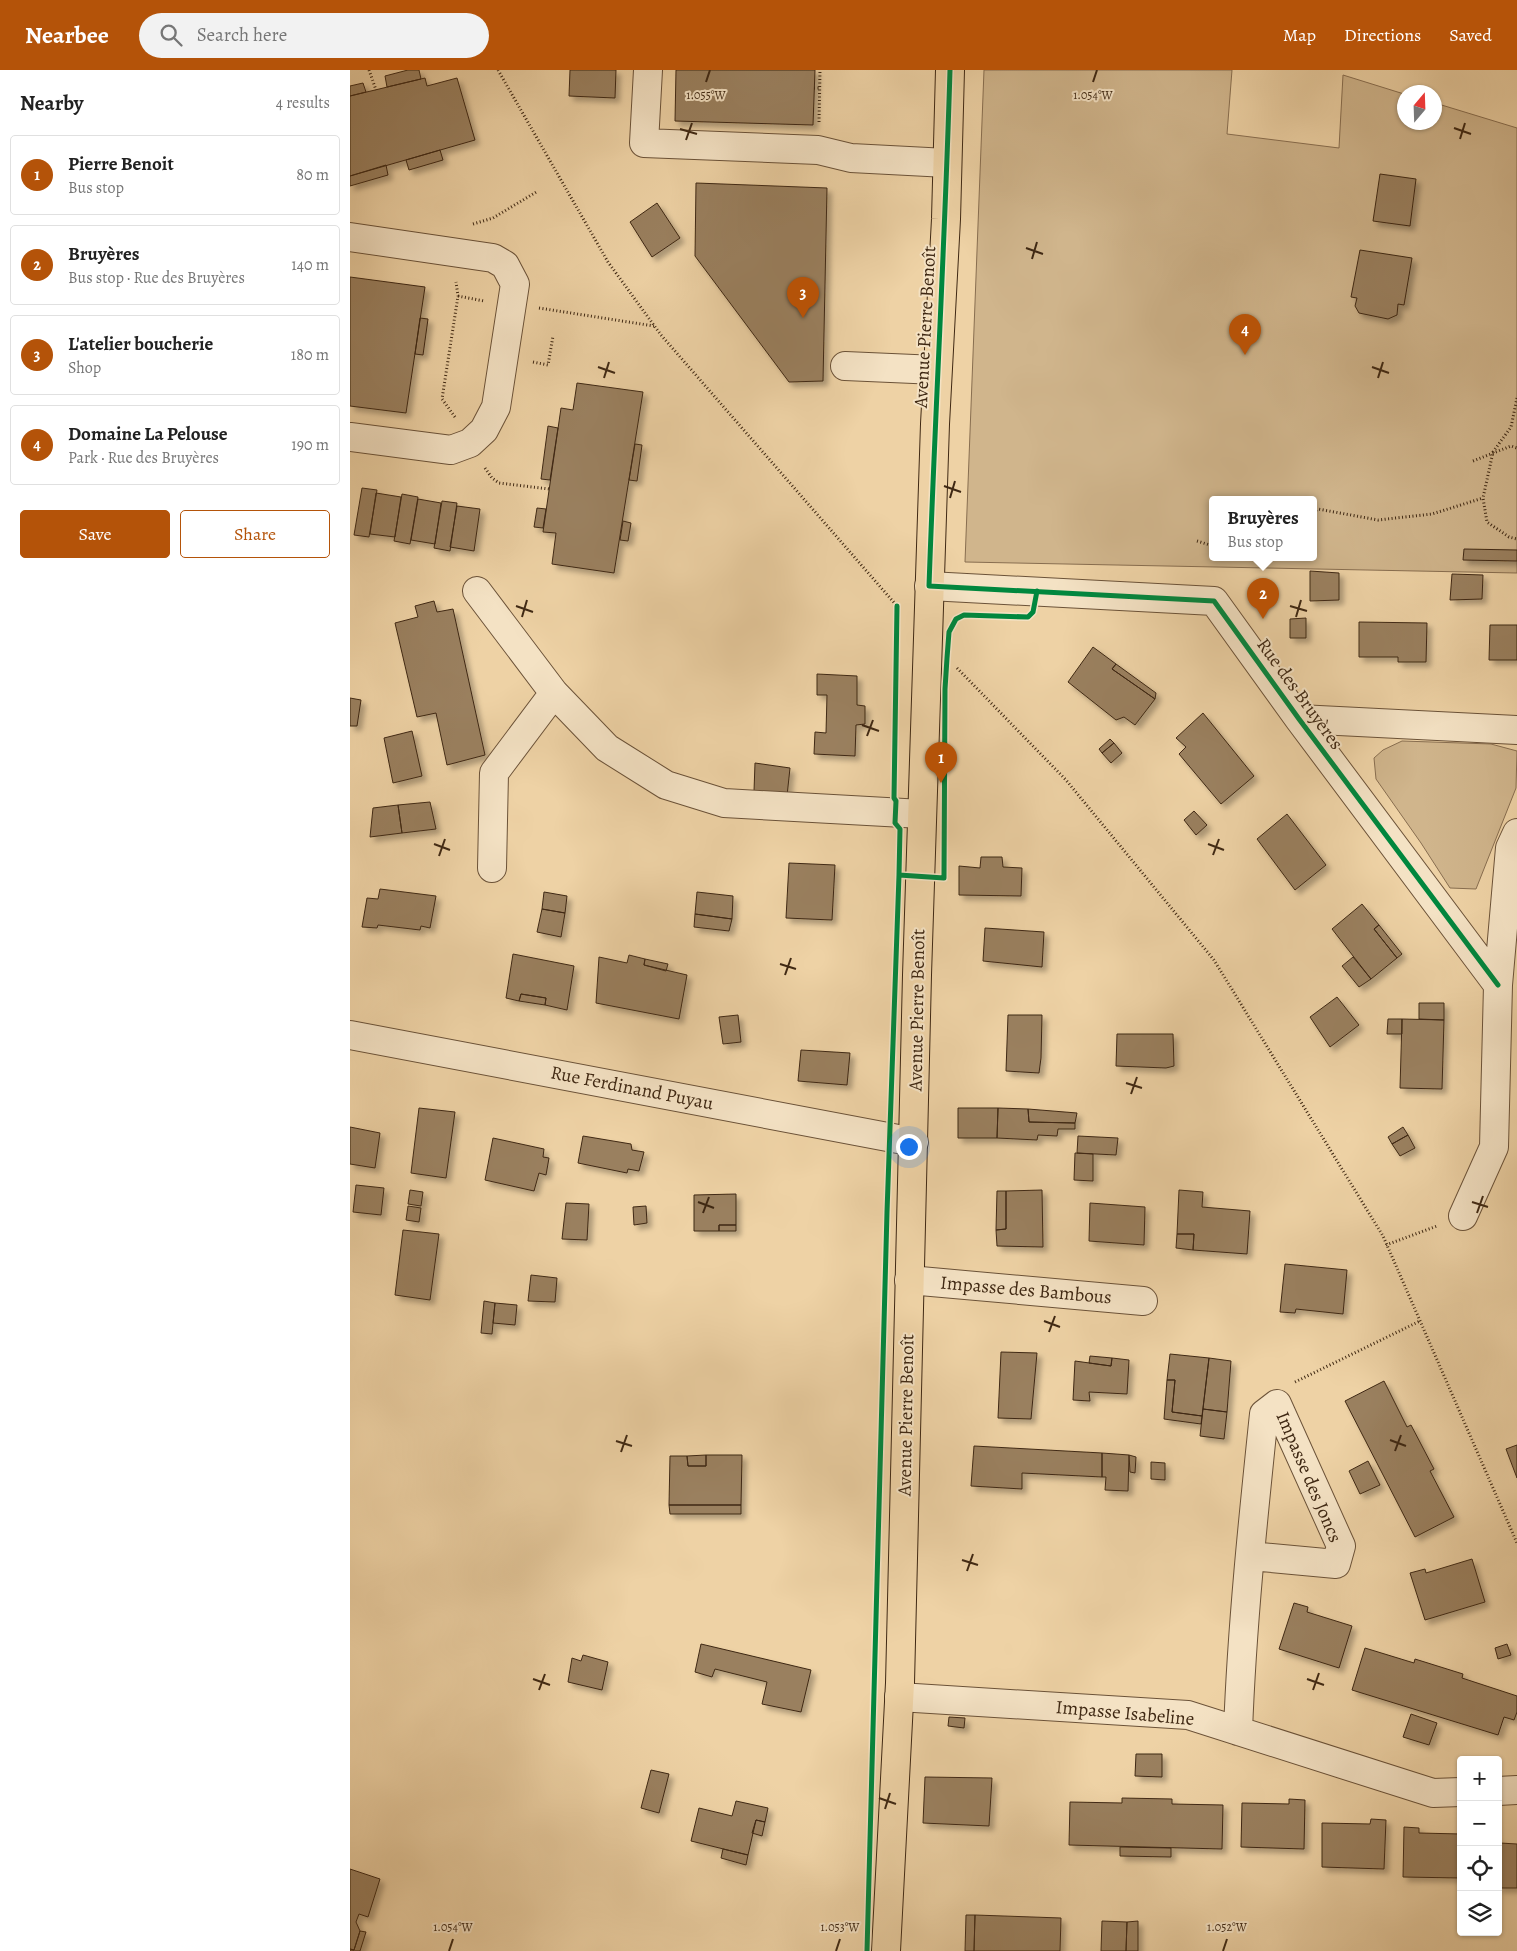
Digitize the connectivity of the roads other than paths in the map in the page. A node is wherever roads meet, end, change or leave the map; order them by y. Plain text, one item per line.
1 (648, 70) edge
2 (950, 70) edge
3 (947, 163) junction
4 (350, 237) edge
5 (845, 366) dead end
6 (937, 370) junction
7 (350, 436) edge
8 (929, 586) junction
9 (477, 591) dead end
10 (554, 693) junction
11 (1299, 719) junction
12 (1517, 730) edge
13 (922, 814) junction
14 (1517, 833) edge
15 (492, 868) dead end
16 (1498, 985) junction
17 (350, 1035) edge
18 (914, 1142) junction
19 (1463, 1216) road end
20 (909, 1280) junction
21 (1143, 1301) dead end
22 (1250, 1556) junction
23 (899, 1697) junction
24 (1238, 1731) junction
25 (1502, 1790) edge
26 (1517, 1790) edge
27 (1457, 1792) edge
28 (886, 1951) edge

1 - 3 street
2 - 3 main road, Avenue Pierre Benoît
3 - 6 main road, Avenue Pierre Benoît
4 - 7 street
5 - 6 street
6 - 8 main road, Avenue Pierre Benoît
8 - 11 street, Rue des Bruyères
8 - 13 main road, Avenue Pierre Benoît
9 - 10 street
10 - 13 street
10 - 15 street
11 - 12 street, Rue des Bruyères
11 - 16 street, Rue des Bruyères
13 - 18 main road, Avenue Pierre Benoît
14 - 16 street
16 - 19 street
17 - 18 street, Rue Ferdinand Puyau
18 - 20 main road, Avenue Pierre Benoît
20 - 21 street, Impasse des Bambous
20 - 23 main road, Avenue Pierre Benoît
22 - 22 street, Impasse des Joncs
22 - 24 street, Impasse des Joncs
23 - 24 street, Impasse Isabeline
23 - 28 main road, Avenue Pierre Benoît
24 - 27 street, Impasse Isabeline
25 - 26 street

